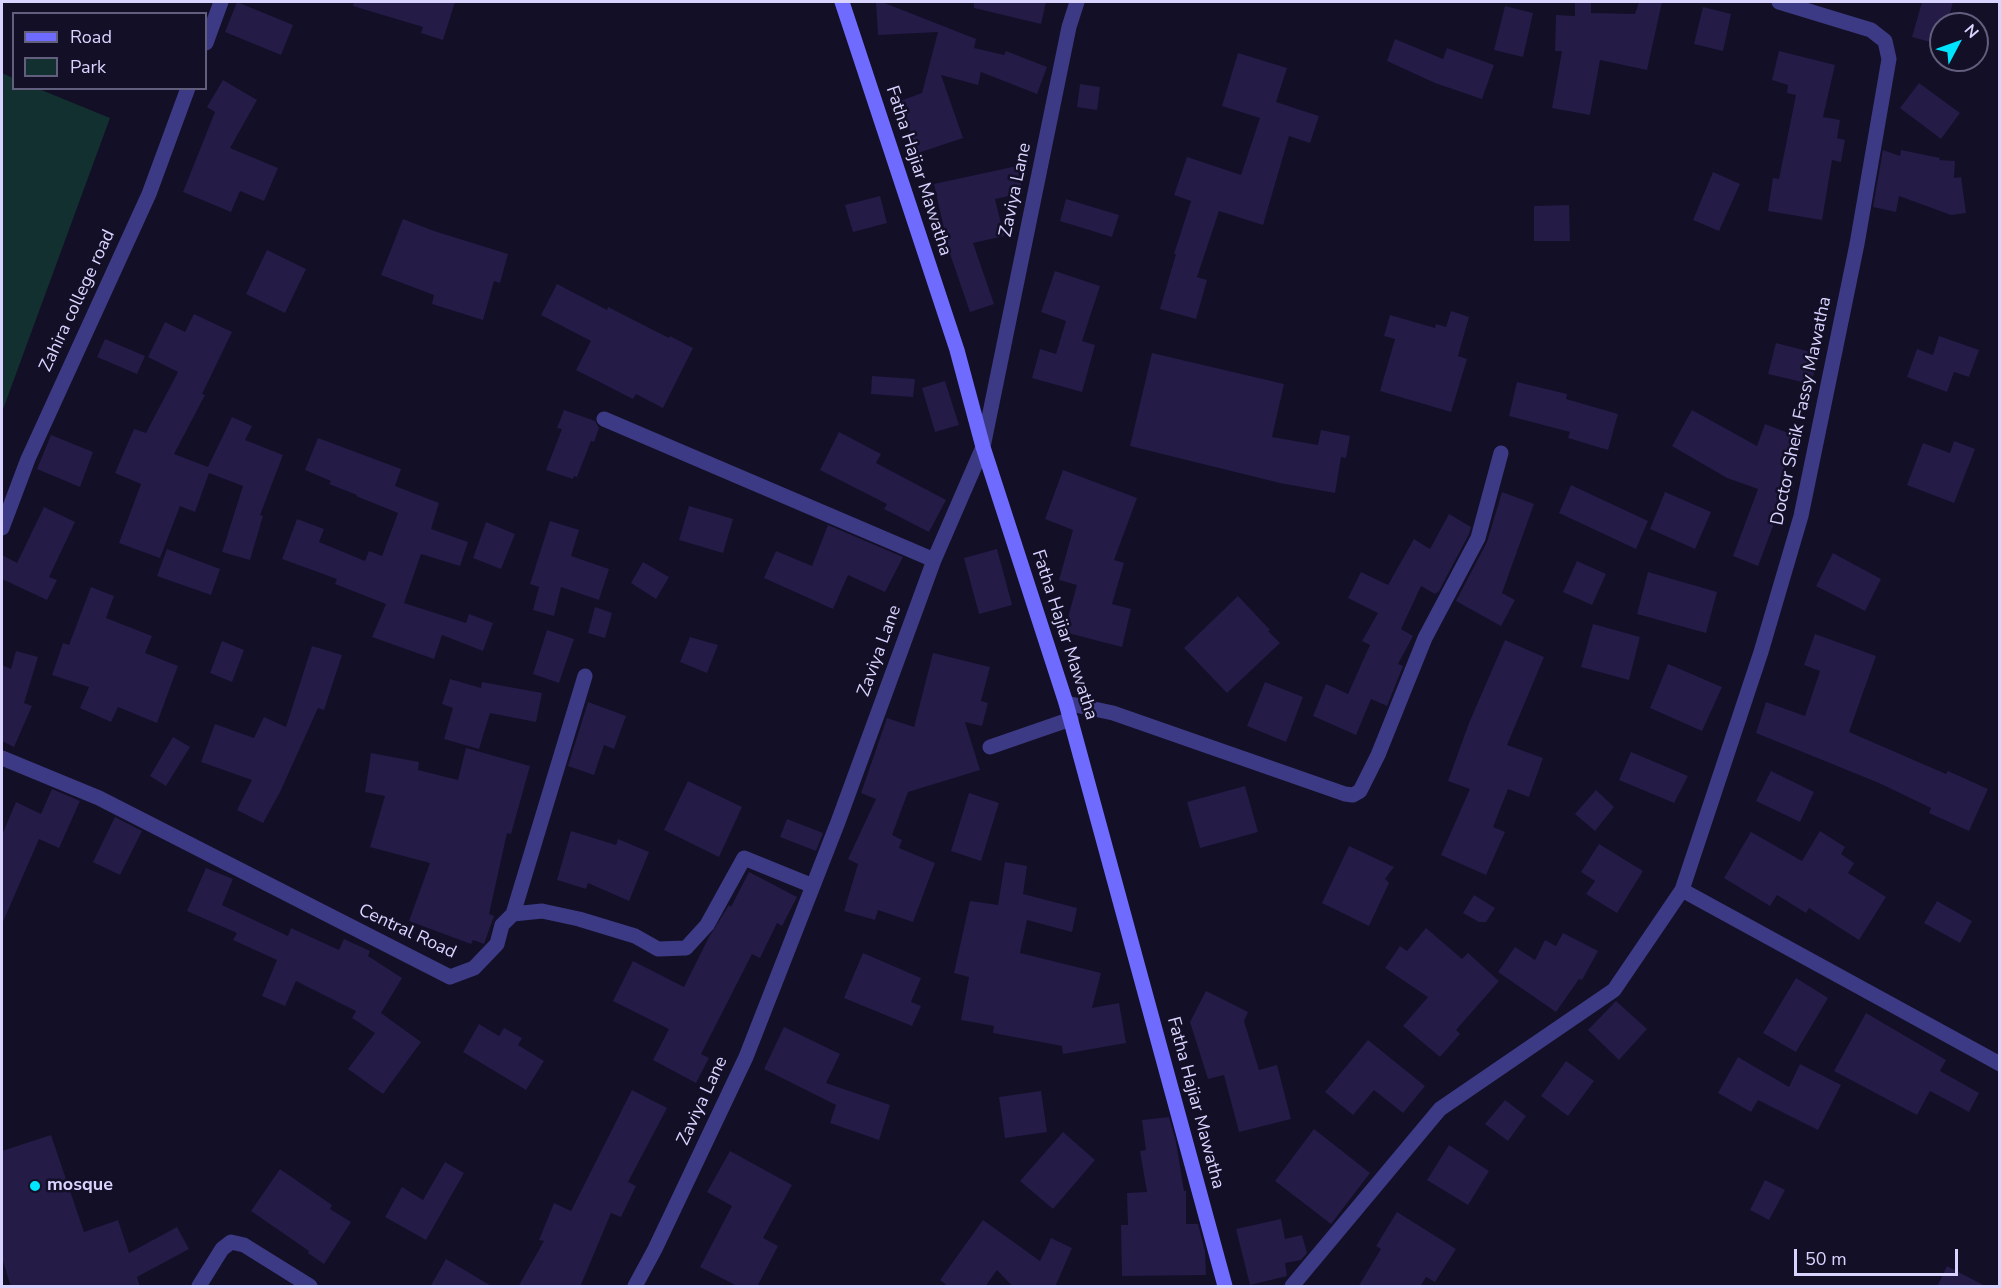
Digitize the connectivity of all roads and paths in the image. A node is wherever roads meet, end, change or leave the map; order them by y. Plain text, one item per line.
1 (221, 2) edge
2 (842, 2) edge
3 (1077, 2) edge
4 (1779, 2) edge
5 (207, 40) edge
6 (187, 90) edge
7 (604, 418) dead end
8 (983, 447) junction
9 (1501, 453) dead end
10 (2, 528) edge
11 (934, 560) junction
12 (585, 676) dead end
13 (1066, 703) junction
14 (1071, 719) junction
15 (990, 747) dead end
16 (2, 758) edge
17 (813, 886) junction
18 (1682, 890) junction
19 (513, 914) junction
20 (2000, 1064) edge
21 (199, 1287) edge
22 (310, 1287) edge
23 (635, 1287) edge
24 (1225, 1287) edge
25 (1292, 1287) edge

1 - 5 street
2 - 8 street, Fatha Hajiar Mawatha
3 - 8 street, Zaviya Lane
4 - 18 street, Doctor Sheik Fassy Mawatha
6 - 10 street, Zahira college road
7 - 11 street
8 - 11 street, Zaviya Lane
8 - 13 street, Fatha Hajiar Mawatha
9 - 13 street
11 - 17 street, Zaviya Lane
12 - 19 street, Central Road
13 - 14 street, Fatha Hajiar Mawatha
14 - 15 street
14 - 24 street, Fatha Hajiar Mawatha
16 - 19 street, Central Road
17 - 19 street
17 - 23 street, Zaviya Lane
18 - 20 street
18 - 25 street, Doctor Sheik Fassy Mawatha
21 - 22 street

